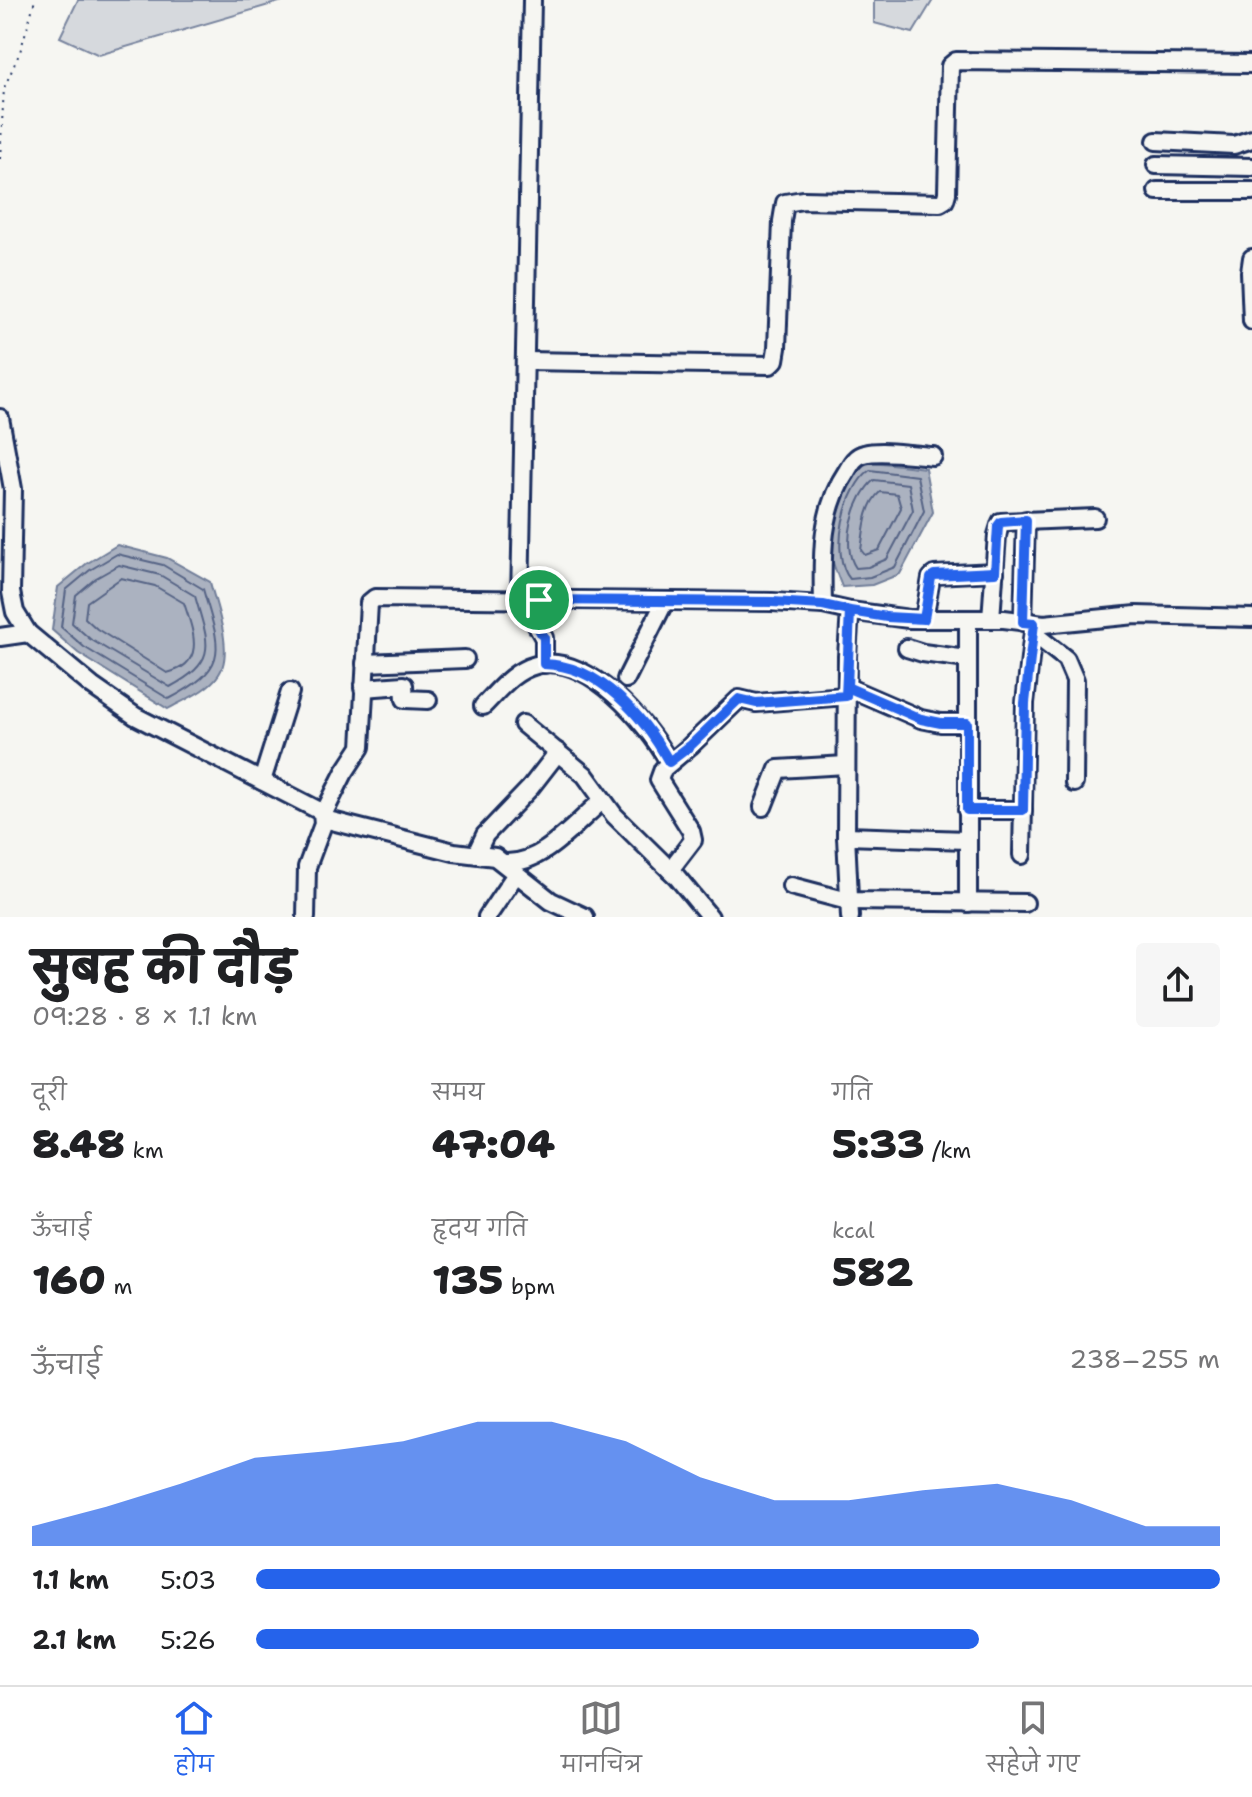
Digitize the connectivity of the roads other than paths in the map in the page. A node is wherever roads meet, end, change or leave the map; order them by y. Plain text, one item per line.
1 (532, 0) edge
2 (1252, 67) edge
3 (1252, 139) edge
4 (1156, 141) dead end
5 (1156, 165) dead end
6 (1252, 167) edge
7 (1157, 191) dead end
8 (1252, 191) edge
9 (1252, 258) edge
10 (1252, 321) edge
11 (525, 361) junction
12 (0, 418) edge
13 (933, 456) dead end
14 (1095, 518) dead end
15 (1026, 520) junction
16 (995, 572) junction
17 (520, 600) junction
18 (539, 600) junction
19 (665, 601) junction
20 (823, 605) junction
21 (850, 611) junction
22 (1252, 618) edge
23 (924, 619) junction
24 (968, 619) junction
25 (991, 619) junction
26 (1030, 626) junction
27 (28, 633) junction
28 (0, 637) edge
29 (907, 648) dead end
30 (465, 659) dead end
31 (967, 659) junction
32 (365, 663) junction
33 (544, 664) junction
34 (626, 679) dead end
35 (363, 688) junction
36 (290, 692) dead end
37 (846, 692) junction
38 (428, 700) dead end
39 (483, 706) dead end
40 (967, 723) junction
41 (523, 724) dead end
42 (558, 752) junction
43 (669, 762) junction
44 (846, 765) junction
45 (262, 781) junction
46 (1074, 783) dead end
47 (603, 800) junction
48 (763, 807) dead end
49 (967, 810) junction
50 (1023, 810) junction
51 (324, 817) junction
52 (846, 836) junction
53 (967, 840) junction
54 (476, 854) junction
55 (1022, 855) dead end
56 (510, 869) junction
57 (670, 870) junction
58 (791, 886) dead end
59 (968, 903) junction
60 (1025, 903) dead end
61 (849, 909) edge
62 (948, 910) edge
63 (306, 917) edge
64 (487, 917) edge
65 (585, 917) edge
66 (710, 917) edge

1 - 11 street
2 - 11 street
3 - 4 street
5 - 6 street
7 - 8 street
9 - 10 street
11 - 17 street
12 - 27 street
13 - 20 street
14 - 15 street
15 - 16 street
15 - 26 street
16 - 23 street
16 - 25 street
17 - 18 street
17 - 32 street
18 - 19 street
18 - 33 street
19 - 20 street
19 - 34 street
20 - 21 street
21 - 23 street
21 - 37 street
22 - 26 street
23 - 24 street
24 - 25 street
24 - 31 street
25 - 26 street
26 - 46 street
26 - 50 street
27 - 28 street
27 - 45 street
29 - 31 street
30 - 32 street
31 - 40 street
32 - 35 street
33 - 39 street
33 - 43 street
35 - 38 street
35 - 51 street
36 - 45 street
37 - 40 street
37 - 43 street
37 - 44 street
40 - 49 street
41 - 42 street
42 - 47 street
42 - 54 street
43 - 57 street
44 - 48 street
44 - 52 street
45 - 51 street
47 - 56 street
47 - 57 street
49 - 50 street
49 - 53 street
50 - 55 street
51 - 54 street
51 - 63 street
52 - 53 street
52 - 61 street
53 - 59 street
54 - 56 street
56 - 64 street
56 - 65 street
57 - 66 street
58 - 61 street
59 - 60 street
59 - 62 street
61 - 62 street

